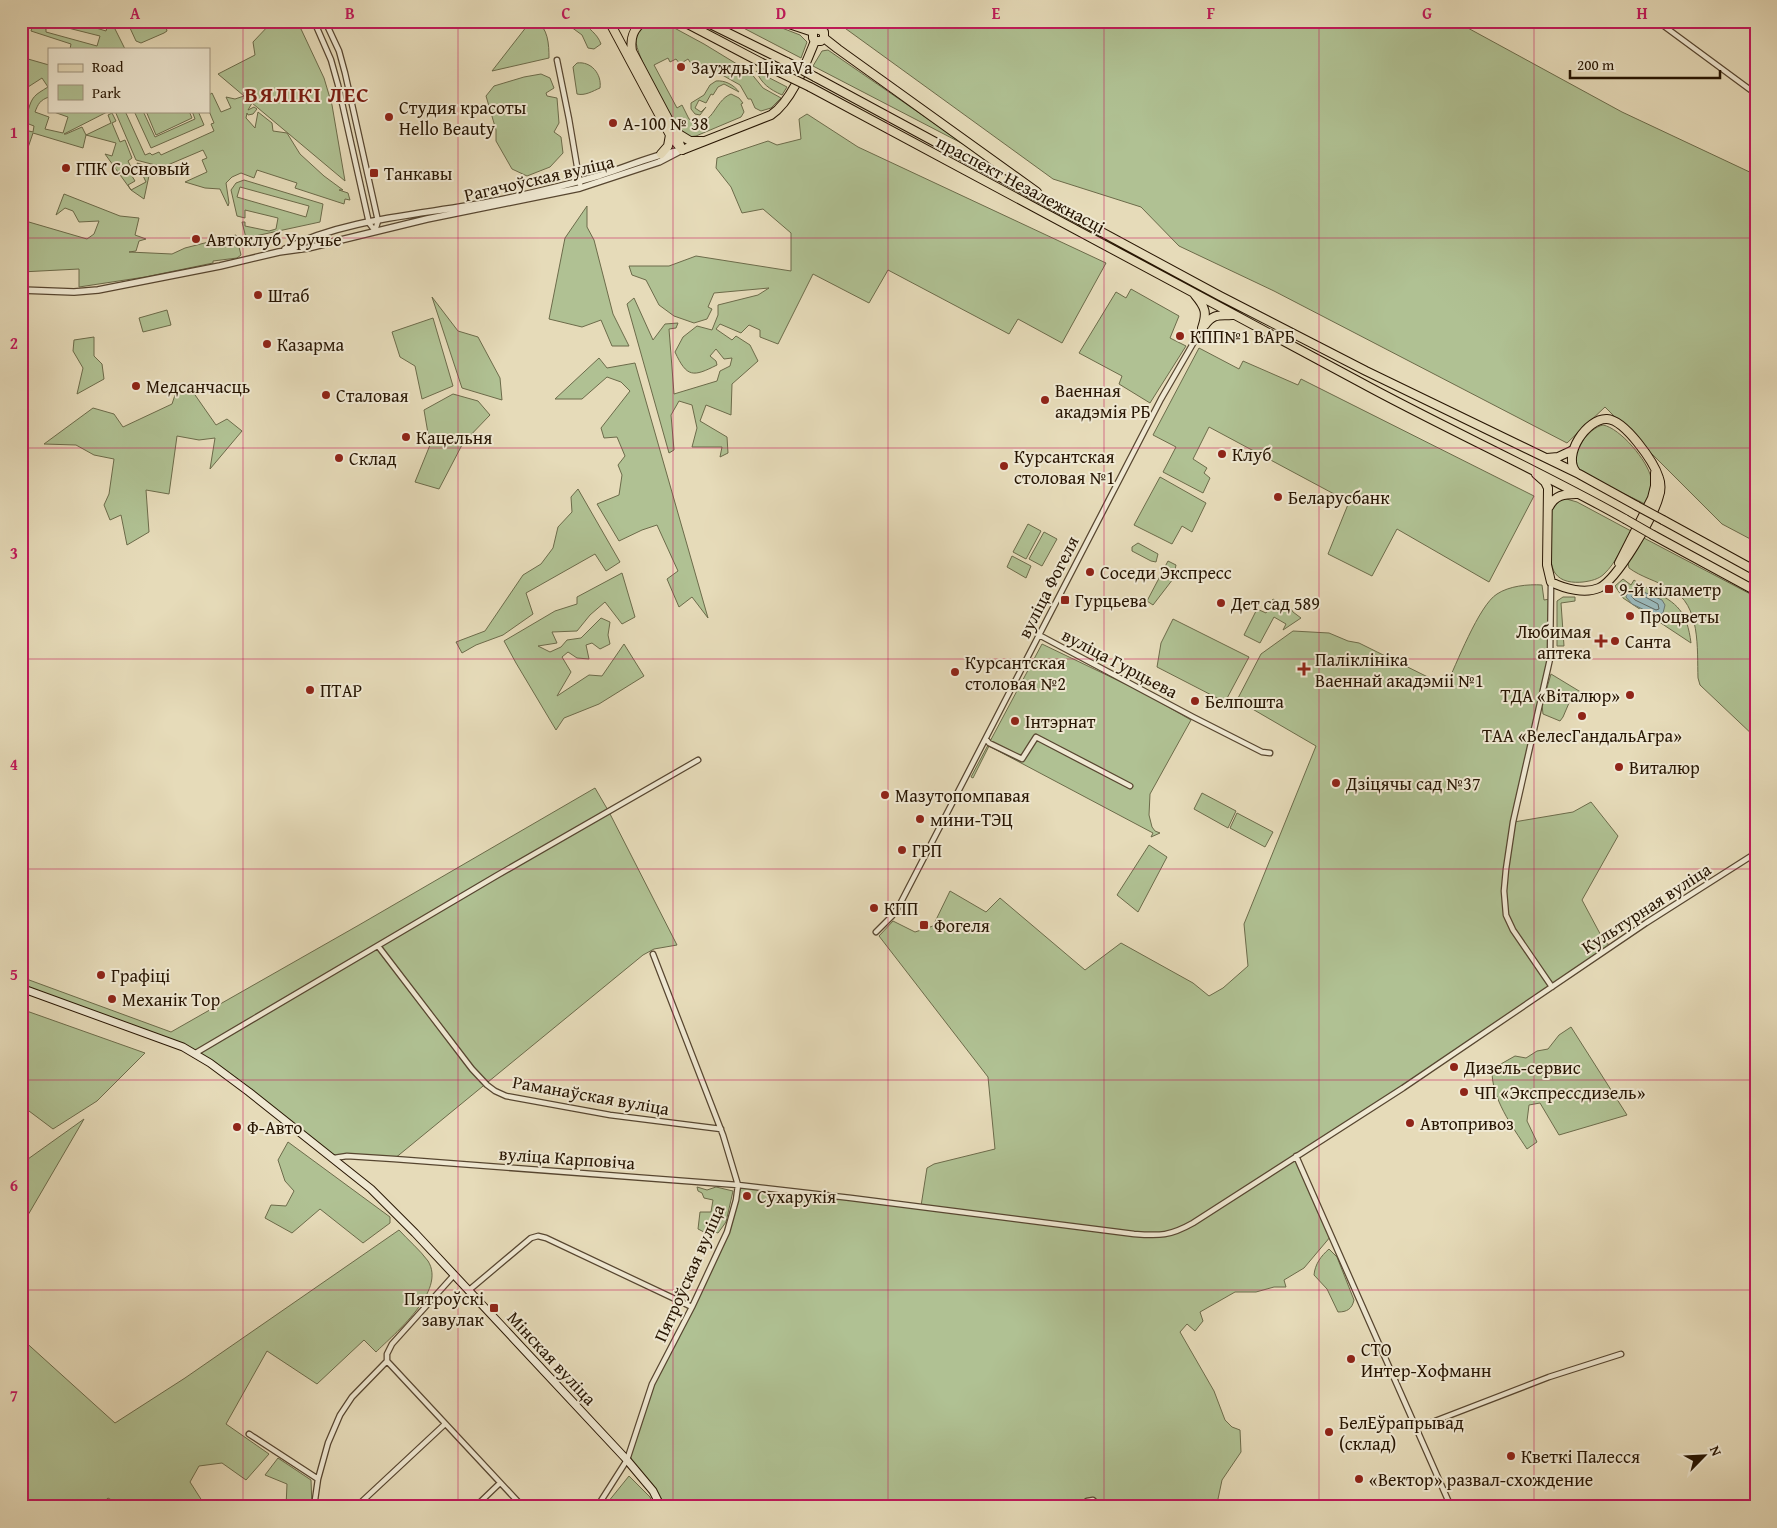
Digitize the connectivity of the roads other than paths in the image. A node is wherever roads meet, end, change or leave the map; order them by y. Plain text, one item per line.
1 (314, 21) edge
2 (325, 21) edge
3 (609, 21) edge
4 (644, 21) edge
5 (681, 21) edge
6 (704, 21) edge
7 (780, 21) edge
8 (1657, 21) edge
9 (817, 28) edge
10 (824, 38) junction
11 (815, 41) junction
12 (557, 60) dead end
13 (1756, 94) edge
14 (673, 134) junction
15 (702, 142) junction
16 (682, 150) junction
17 (661, 154) junction
18 (579, 181) junction
19 (580, 188) junction
20 (1060, 210) junction
21 (378, 221) junction
22 (369, 223) junction
23 (375, 231) junction
24 (279, 252) junction
25 (21, 290) edge
26 (1194, 293) junction
27 (1234, 315) junction
28 (1202, 328) junction
29 (1573, 450) junction
30 (1545, 457) junction
31 (1529, 467) junction
32 (1579, 474) junction
33 (1580, 494) junction
34 (1548, 509) junction
35 (1756, 571) edge
36 (1551, 582) junction
37 (1756, 591) edge
38 (1039, 635) junction
39 (986, 739) junction
40 (1270, 753) dead end
41 (698, 760) dead end
42 (1130, 786) dead end
43 (1756, 853) edge
44 (876, 932) dead end
45 (378, 946) junction
46 (653, 954) dead end
47 (1552, 986) junction
48 (21, 988) edge
49 (194, 1054) junction
50 (721, 1129) junction
51 (1296, 1156) junction
52 (334, 1158) junction
53 (738, 1185) junction
54 (454, 1276) junction
55 (468, 1291) junction
56 (692, 1307) junction
57 (1621, 1354) dead end
58 (387, 1361) junction
59 (445, 1424) junction
60 (1414, 1427) junction
61 (249, 1434) dead end
62 (627, 1460) junction
63 (318, 1479) junction
64 (500, 1483) junction
65 (316, 1506) edge
66 (356, 1507) edge
67 (475, 1507) edge
68 (523, 1507) edge
69 (596, 1507) edge
70 (661, 1507) edge
71 (1078, 1507) edge
72 (1100, 1507) edge
73 (1451, 1507) edge

1 - 22 street
2 - 21 street
3 - 14 main road
4 - 14 main road
5 - 26 main road, праспект Незалежнасці, bridge
6 - 20 main road, праспект Незалежнасці, bridge
7 - 9 main road
8 - 13 street
9 - 10 main road
9 - 11 main road
10 - 11 main road
10 - 20 main road
11 - 15 main road, Рагачоўская вуліца
12 - 18 street
14 - 15 main road
14 - 16 main road
14 - 17 main road
15 - 16 main road, Рагачоўская вуліца
16 - 17 street, Рагачоўская вуліца
16 - 19 street, Рагачоўская вуліца
17 - 18 street, Рагачоўская вуліца
18 - 19 street
18 - 21 street, Рагачоўская вуліца
19 - 23 street, Рагачоўская вуліца
20 - 30 main road, праспект Незалежнасці
21 - 22 street, Рагачоўская вуліца
21 - 23 street
22 - 23 street
22 - 24 street, Рагачоўская вуліца
23 - 24 street, Рагачоўская вуліца
24 - 25 street, Рагачоўская вуліца
26 - 27 main road, праспект Незалежнасці
26 - 28 main road
27 - 28 main road
27 - 31 main road, праспект Незалежнасці
28 - 38 street, вуліца Фогеля
29 - 30 main road
29 - 32 main road
29 - 36 main road
30 - 32 main road, праспект Незалежнасці
31 - 33 main road, праспект Незалежнасці
31 - 34 main road
32 - 35 main road, праспект Незалежнасці, bridge
33 - 34 main road
33 - 37 main road, праспект Незалежнасці, bridge
34 - 36 main road
36 - 47 street
38 - 39 street, вуліца Фогеля
38 - 40 street, вуліца Гурцьева
39 - 42 street
39 - 44 street, вуліца Фогеля
41 - 45 street
43 - 47 street, Культурная вуліца
45 - 49 street
45 - 50 street, Раманаўская вуліца
46 - 50 street, Пятроўская вуліца
47 - 51 street, Культурная вуліца
48 - 49 main road, Мінская вуліца
49 - 52 main road, Мінская вуліца
50 - 53 street, Пятроўская вуліца
51 - 53 street, вуліца Карповіча
51 - 60 street
52 - 53 street, вуліца Карповіча
52 - 54 main road, Мінская вуліца
53 - 56 street, Пятроўская вуліца
54 - 55 main road, Мінская вуліца
54 - 58 street
55 - 56 street
55 - 62 main road, Мінская вуліца
56 - 62 street, Пятроўская вуліца
57 - 60 street
58 - 59 street
58 - 63 street
59 - 64 street
59 - 66 street
60 - 73 street
61 - 63 street
62 - 69 street, Пятроўская вуліца
62 - 70 main road, Мінская вуліца
63 - 65 street
64 - 67 street
64 - 68 street
71 - 72 street

